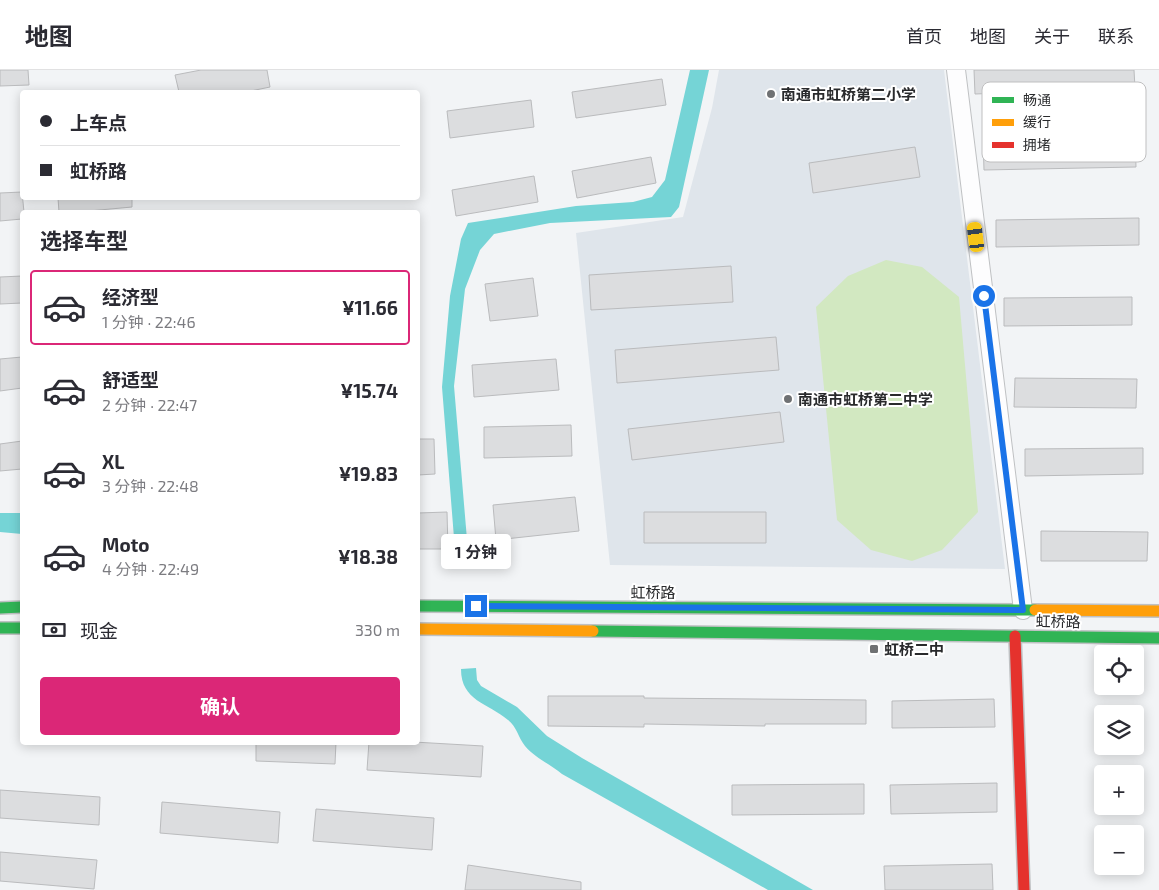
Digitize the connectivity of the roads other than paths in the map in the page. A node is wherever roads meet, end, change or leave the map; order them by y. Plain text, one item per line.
1 (956, 70) edge
2 (420, 606) edge
3 (20, 607) edge
4 (0, 608) edge
5 (1023, 610) junction
6 (1159, 611) edge
7 (0, 628) edge
8 (20, 628) edge
9 (420, 629) edge
10 (1014, 636) junction
11 (1159, 638) edge
12 (1024, 890) edge

1 - 5 street
2 - 5 main road, 虹桥路
3 - 4 main road
5 - 6 main road, 虹桥路
7 - 8 main road
9 - 10 main road, 虹桥路
10 - 11 main road, 虹桥路
10 - 12 main road

